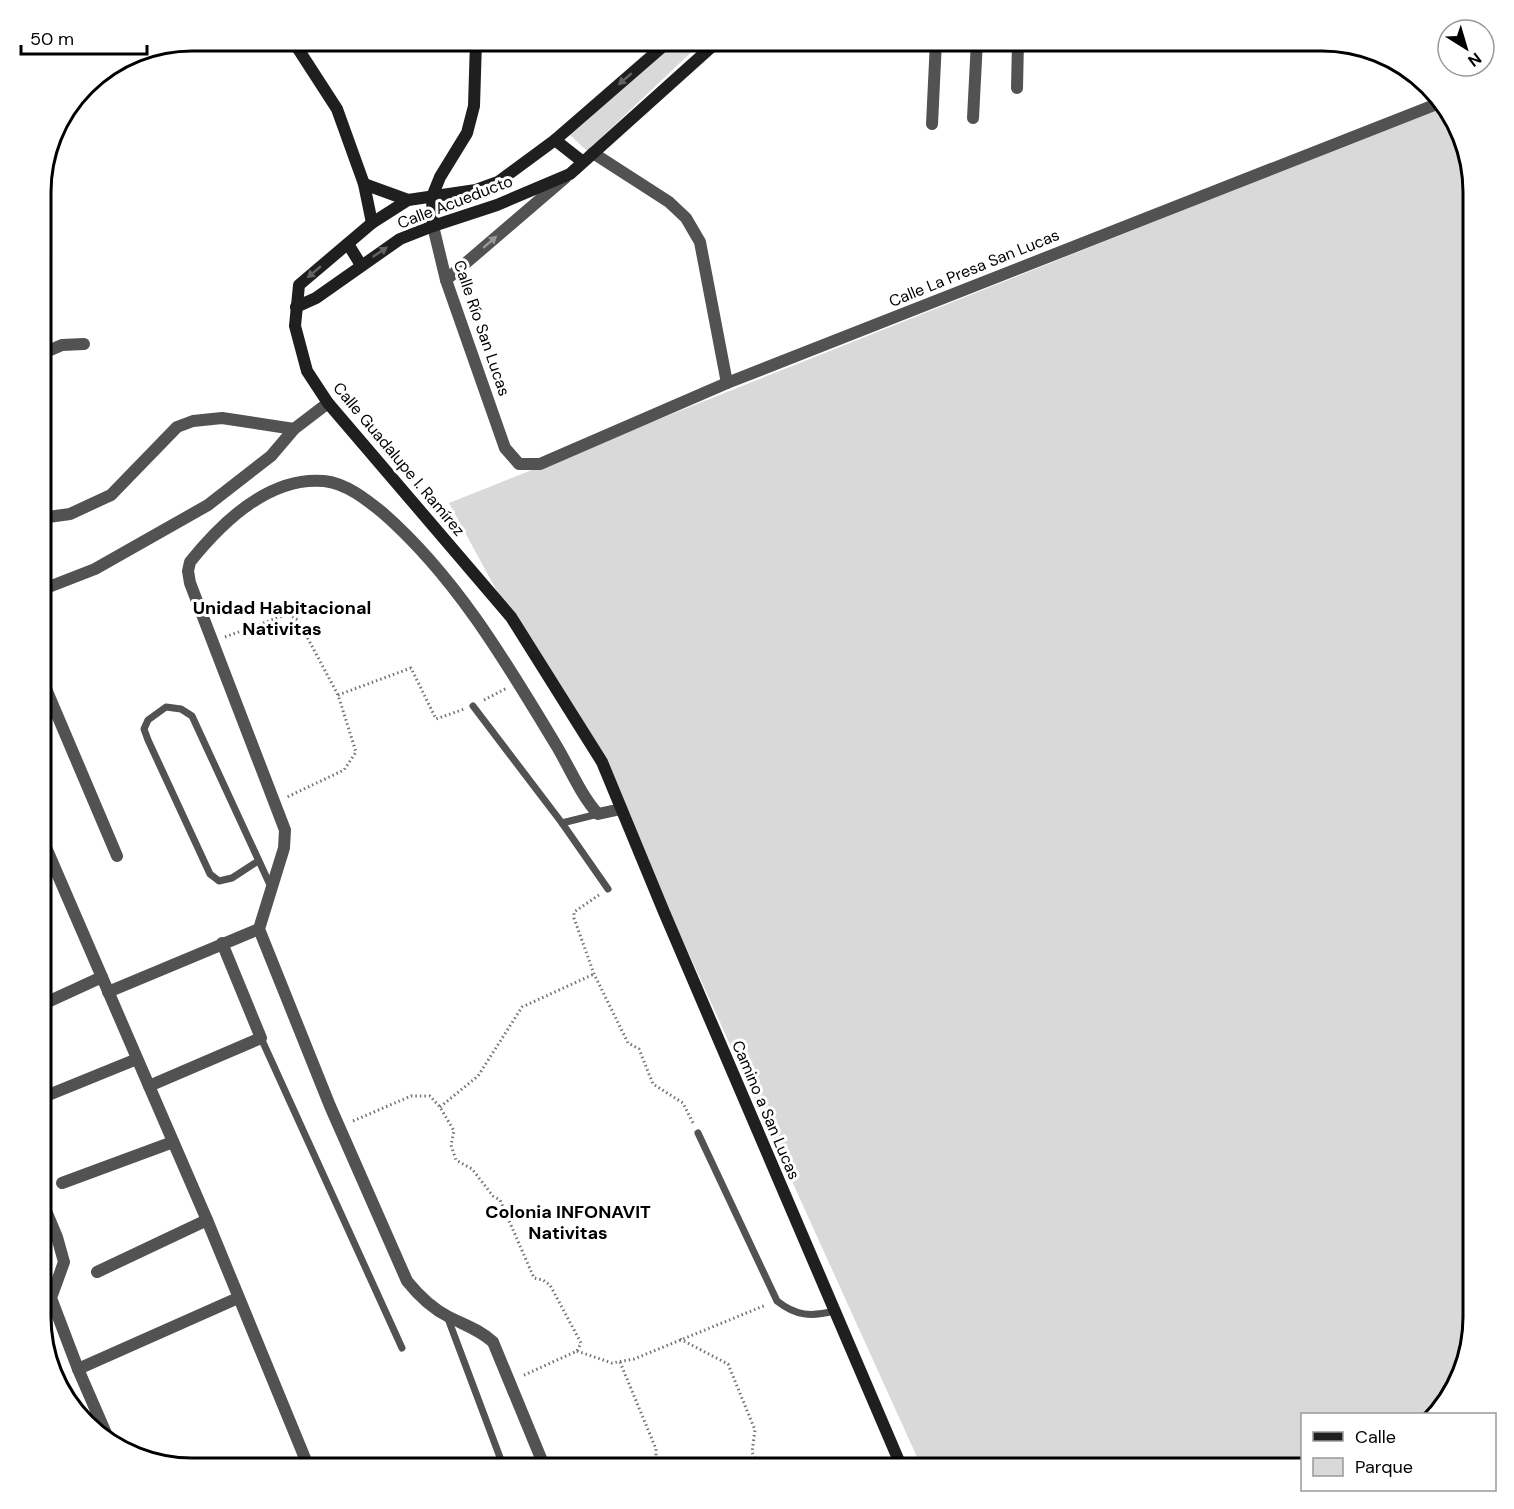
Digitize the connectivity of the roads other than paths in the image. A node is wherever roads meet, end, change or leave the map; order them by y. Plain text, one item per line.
1 (300, 51) edge
2 (476, 51) edge
3 (657, 51) edge
4 (707, 51) edge
5 (936, 51) edge
6 (976, 51) edge
7 (1018, 51) edge
8 (1017, 88) dead end
9 (1433, 106) edge
10 (973, 118) dead end
11 (932, 124) dead end
12 (555, 140) junction
13 (588, 157) junction
14 (570, 174) junction
15 (364, 184) junction
16 (432, 197) junction
17 (408, 200) junction
18 (372, 223) junction
19 (433, 226) junction
20 (348, 244) junction
21 (361, 265) junction
22 (446, 280) junction
23 (296, 307) junction
24 (84, 344) dead end
25 (51, 350) edge
26 (727, 383) junction
27 (328, 403) junction
28 (294, 429) junction
29 (519, 464) joint
30 (51, 517) edge
31 (51, 586) edge
32 (51, 701) edge
33 (473, 706) road end
34 (602, 762) joint
35 (621, 809) junction
36 (598, 814) junction
37 (562, 822) junction
38 (117, 856) dead end
39 (51, 859) edge
40 (258, 861) junction
41 (272, 887) junction
42 (608, 889) road end
43 (259, 929) junction
44 (222, 943) junction
45 (102, 977) junction
46 (108, 992) junction
47 (51, 1000) edge
48 (261, 1038) junction
49 (137, 1059) junction
50 (149, 1086) junction
51 (51, 1094) edge
52 (698, 1133) road end
53 (173, 1142) junction
54 (62, 1183) dead end
55 (207, 1220) junction
56 (51, 1224) edge
57 (98, 1272) dead end
58 (238, 1298) junction
59 (51, 1299) edge
60 (51, 1299) edge
61 (834, 1311) junction
62 (447, 1316) junction
63 (402, 1348) dead end
64 (78, 1369) junction
65 (103, 1426) edge
66 (305, 1458) edge
67 (500, 1458) edge
68 (541, 1458) edge
69 (898, 1458) edge

1 - 15 street
2 - 16 street
3 -> 12 street, Calle Acueducto
4 - 13 street, Calle Acueducto
5 - 11 street
6 - 10 street
7 - 8 street
9 - 26 street, Calle La Presa San Lucas
12 - 13 street
12 - 16 street, Calle Acueducto
13 - 14 street, Calle Acueducto
13 - 26 street
14 - 19 street, Calle Acueducto
22 -> 14 street, Calle Acueducto
15 - 17 street
15 - 18 street
16 - 17 street, Calle Guadalupe I. Ramírez
16 - 19 street, Calle Río San Lucas
17 - 18 street, Calle Guadalupe I. Ramírez
18 - 20 street, Calle Guadalupe I. Ramírez
21 -> 19 street, Calle Acueducto
19 - 22 street, Calle Río San Lucas
20 - 21 street
20 -> 23 street, Calle Guadalupe I. Ramírez
21 - 23 street, Calle Acueducto
22 - 29 street, Calle Río San Lucas
23 - 27 street, Calle Guadalupe I. Ramírez
24 - 25 street
26 - 29 street, Calle La Presa San Lucas
27 - 28 street
27 - 34 street, Calle Guadalupe I. Ramírez
28 - 30 street
28 - 31 street
32 - 38 street
33 - 37 lane
34 - 35 street, Camino a San Lucas
35 - 36 street
35 - 61 street, Camino a San Lucas
36 - 37 lane
36 - 41 street
37 - 42 lane
39 - 45 street
40 - 40 lane
40 - 41 lane
41 - 43 street
43 - 44 street
43 - 62 street
44 - 46 street
44 - 48 street
45 - 46 street
45 - 47 street
46 - 49 street
48 - 50 street
48 - 63 lane
49 - 50 street
49 - 51 street
50 - 53 street
52 - 61 lane
53 - 54 street
53 - 55 street
55 - 57 street
55 - 58 street
56 - 59 street
58 - 64 street
58 - 66 street
60 - 64 street
61 - 69 street, Camino a San Lucas
62 - 67 lane
62 - 68 street
64 - 65 street

